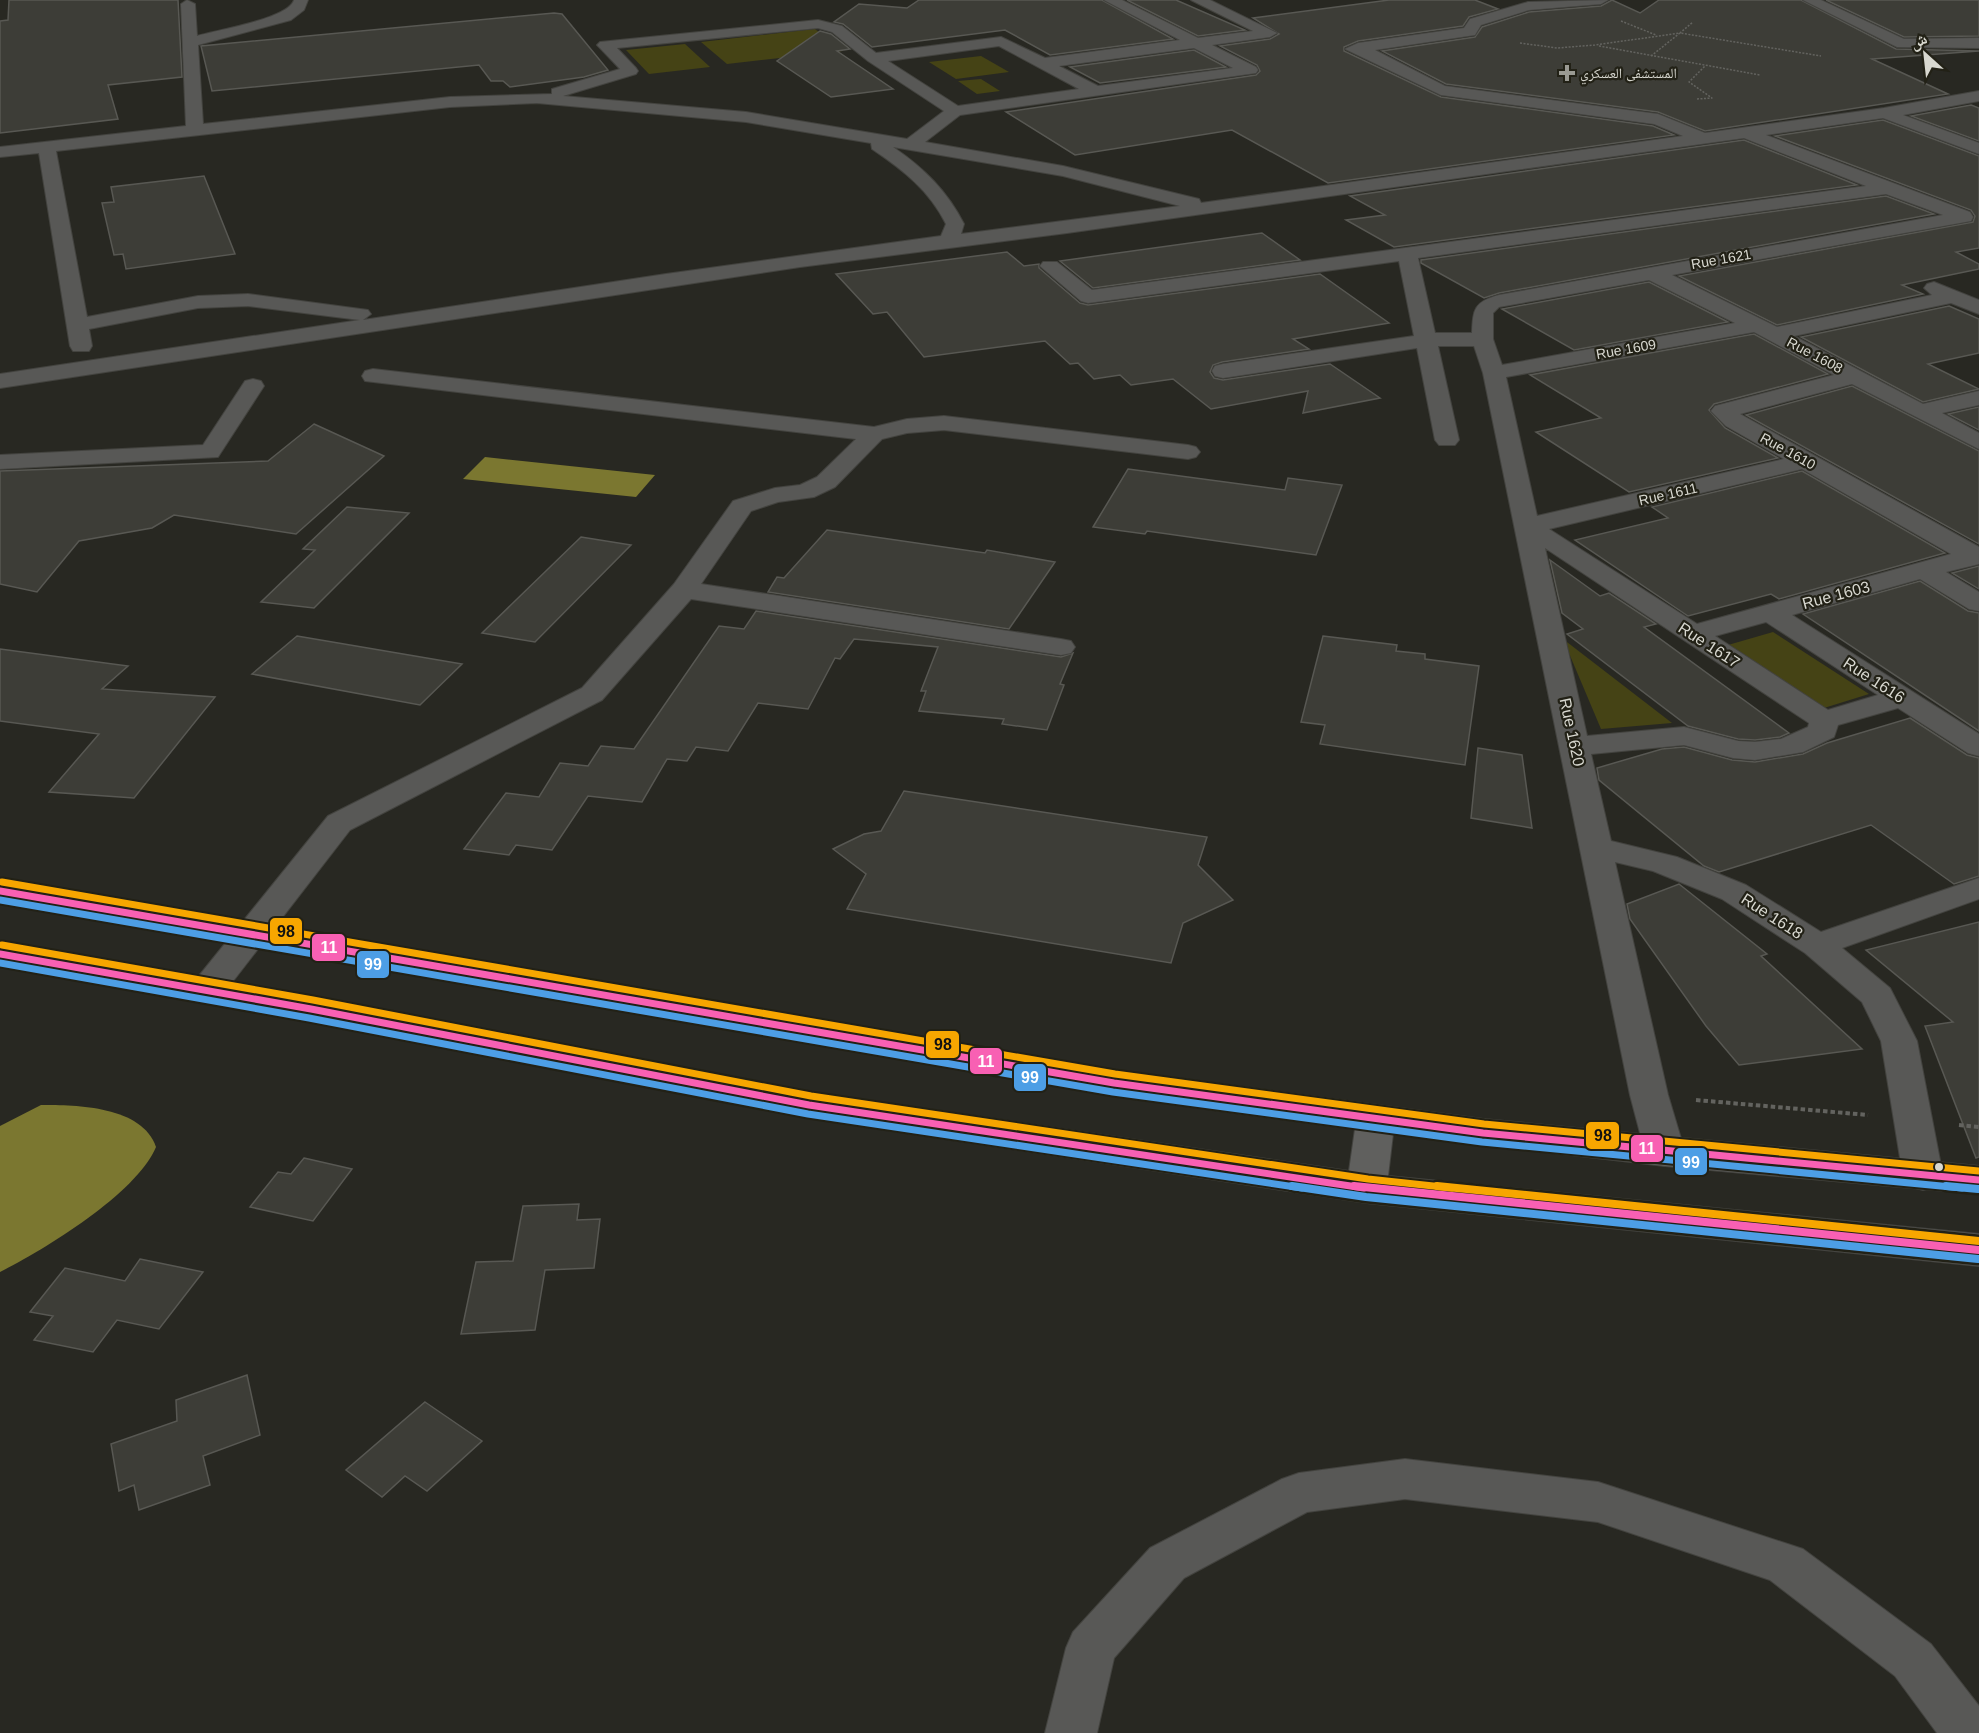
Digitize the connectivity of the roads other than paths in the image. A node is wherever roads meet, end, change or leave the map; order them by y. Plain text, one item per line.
1 (301, 0) edge
2 (1111, 0) edge
3 (1198, 0) edge
4 (1601, 0) edge
5 (1810, 0) edge
6 (188, 4) dead end
7 (190, 42) junction
8 (1979, 43) edge
9 (1197, 44) junction
10 (873, 58) junction
11 (1044, 63) junction
12 (1097, 92) junction
13 (1979, 96) edge
14 (537, 98) junction
15 (955, 111) junction
16 (1884, 113) junction
17 (195, 129) junction
18 (1745, 132) junction
19 (868, 138) junction
20 (1703, 138) junction
21 (910, 145) junction
22 (47, 147) junction
23 (1979, 149) edge
24 (0, 152) edge
25 (1888, 188) junction
26 (1209, 207) junction
27 (1970, 213) edge
28 (949, 240) junction
29 (1407, 252) junction
30 (1050, 266) dead end
31 (1649, 272) junction
32 (1918, 282) dead end
33 (1952, 297) junction
34 (1979, 308) edge
35 (1483, 312) joint
36 (404, 319) junction
37 (78, 325) junction
38 (1766, 330) junction
39 (1482, 339) junction
40 (1427, 340) junction
41 (86, 369) junction
42 (1223, 371) dead end
43 (1494, 373) junction
44 (373, 376) dead end
45 (1855, 376) junction
46 (0, 381) edge
47 (253, 386) dead end
48 (1979, 398) edge
49 (1921, 411) junction
50 (874, 434) junction
51 (1447, 440) dead end
52 (1979, 442) edge
53 (1188, 452) dead end
54 (1807, 461) junction
55 (0, 462) edge
56 (1528, 526) junction
57 (1977, 556) edge
58 (1925, 571) junction
59 (684, 590) junction
60 (1979, 603) edge
61 (1770, 613) junction
62 (1692, 634) junction
63 (1061, 646) dead end
64 (1901, 698) junction
65 (1824, 720) junction
66 (1575, 746) junction
67 (1979, 747) edge
68 (1596, 847) junction
69 (1979, 888) edge
70 (0, 891) edge
71 (253, 933) junction
72 (1817, 945) junction
73 (0, 954) edge
74 (207, 990) junction
75 (1376, 1118) junction
76 (1665, 1152) junction
77 (1923, 1176) junction
78 (1979, 1180) edge
79 (1367, 1188) junction
80 (1979, 1250) edge
81 (1071, 1733) edge
82 (1968, 1733) edge

1 - 7 street
2 - 9 street
3 - 9 street
4 - 20 street
5 - 8 street
6 - 7 street
7 - 17 street
9 - 11 street
9 - 12 street
10 - 11 street
10 - 14 street
10 - 15 street
11 - 12 street
12 - 15 street
13 - 16 street
14 - 17 street
14 - 19 street
15 - 21 street
16 - 18 street
16 - 23 street
17 - 22 street
18 - 20 street
18 - 25 street
19 - 21 street
19 - 28 street
20 - 26 street
21 - 26 street
22 - 24 street
22 - 37 street
25 - 27 street
25 - 29 street
26 - 28 street
27 - 31 street, Rue 1621
28 - 36 street
29 - 30 street
29 - 40 street
31 - 35 street, Rue 1621
31 - 38 street, Rue 1608
32 - 33 street
33 - 34 street
33 - 38 street, Rue 1609
35 - 39 street, Rue 1620
36 - 37 street
36 - 41 street
37 - 41 street
38 - 43 street, Rue 1609
38 - 45 street, Rue 1608
39 - 40 street
39 - 43 street, Rue 1620
40 - 42 street
40 - 51 street
41 - 46 street
43 - 56 street, Rue 1620
44 - 50 street
45 - 49 street, Rue 1608
45 - 54 street, Rue 1610
47 - 55 street
48 - 49 street
49 - 52 street, Rue 1608
50 - 53 street
50 - 59 street
54 - 56 street, Rue 1611
54 - 57 street, Rue 1610
56 - 62 street, Rue 1617
56 - 66 street, Rue 1620
57 - 58 street, Rue 1603
58 - 60 street
58 - 61 street, Rue 1603
59 - 63 street
59 - 71 street
61 - 62 street, Rue 1603
61 - 64 street, Rue 1616
62 - 65 street, Rue 1617
64 - 65 street
64 - 67 street, Rue 1616
65 - 66 street
66 - 68 street, Rue 1620
68 - 72 street, Rue 1618
68 - 76 street, Rue 1620
69 - 72 street, Rue 1618
70 - 71 main road
71 - 74 street
71 - 75 main road
72 - 77 street
73 - 74 main road
74 - 79 main road
75 - 76 main road
75 - 79 main road
76 - 77 main road
77 - 78 main road
79 - 80 main road
81 - 82 street

